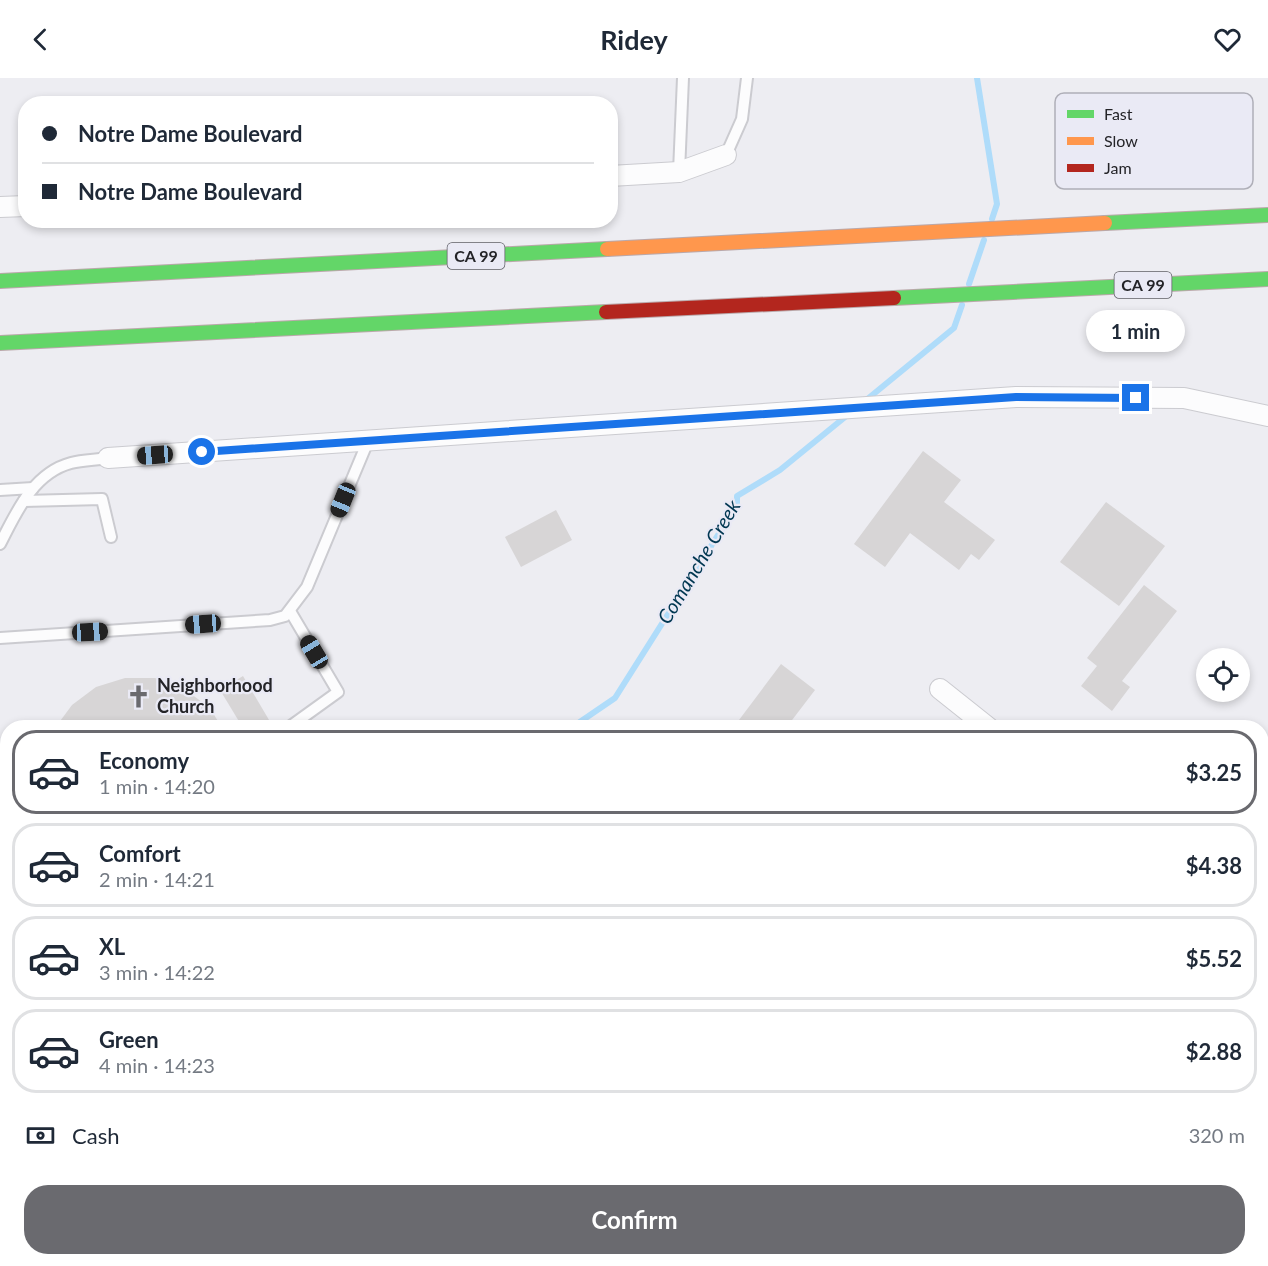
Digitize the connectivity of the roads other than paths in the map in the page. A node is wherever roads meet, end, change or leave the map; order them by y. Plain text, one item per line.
1 (683, 78) edge
2 (747, 78) edge
3 (726, 155) joint
4 (679, 172) junction
5 (618, 176) edge
6 (18, 206) edge
7 (0, 207) edge
8 (1268, 214) edge
9 (1268, 279) edge
10 (0, 281) edge
11 (0, 343) edge
12 (1268, 416) edge
13 (368, 441) junction
14 (108, 458) joint
15 (33, 488) junction
16 (0, 490) edge
17 (24, 501) junction
18 (111, 537) dead end
19 (0, 544) edge
20 (290, 611) junction
21 (0, 638) edge
22 (940, 689) dead end
23 (299, 720) edge
24 (979, 720) edge

1 - 4 lane
2 - 3 lane
3 - 4 street
4 - 5 street
6 - 7 street
8 - 10 highway, CA 99
9 - 11 highway, CA 99
12 - 13 street
13 - 14 street
13 - 20 lane
14 - 15 lane
15 - 16 lane
15 - 17 lane
17 - 18 lane
17 - 19 lane
20 - 21 lane
20 - 23 lane
22 - 24 street

